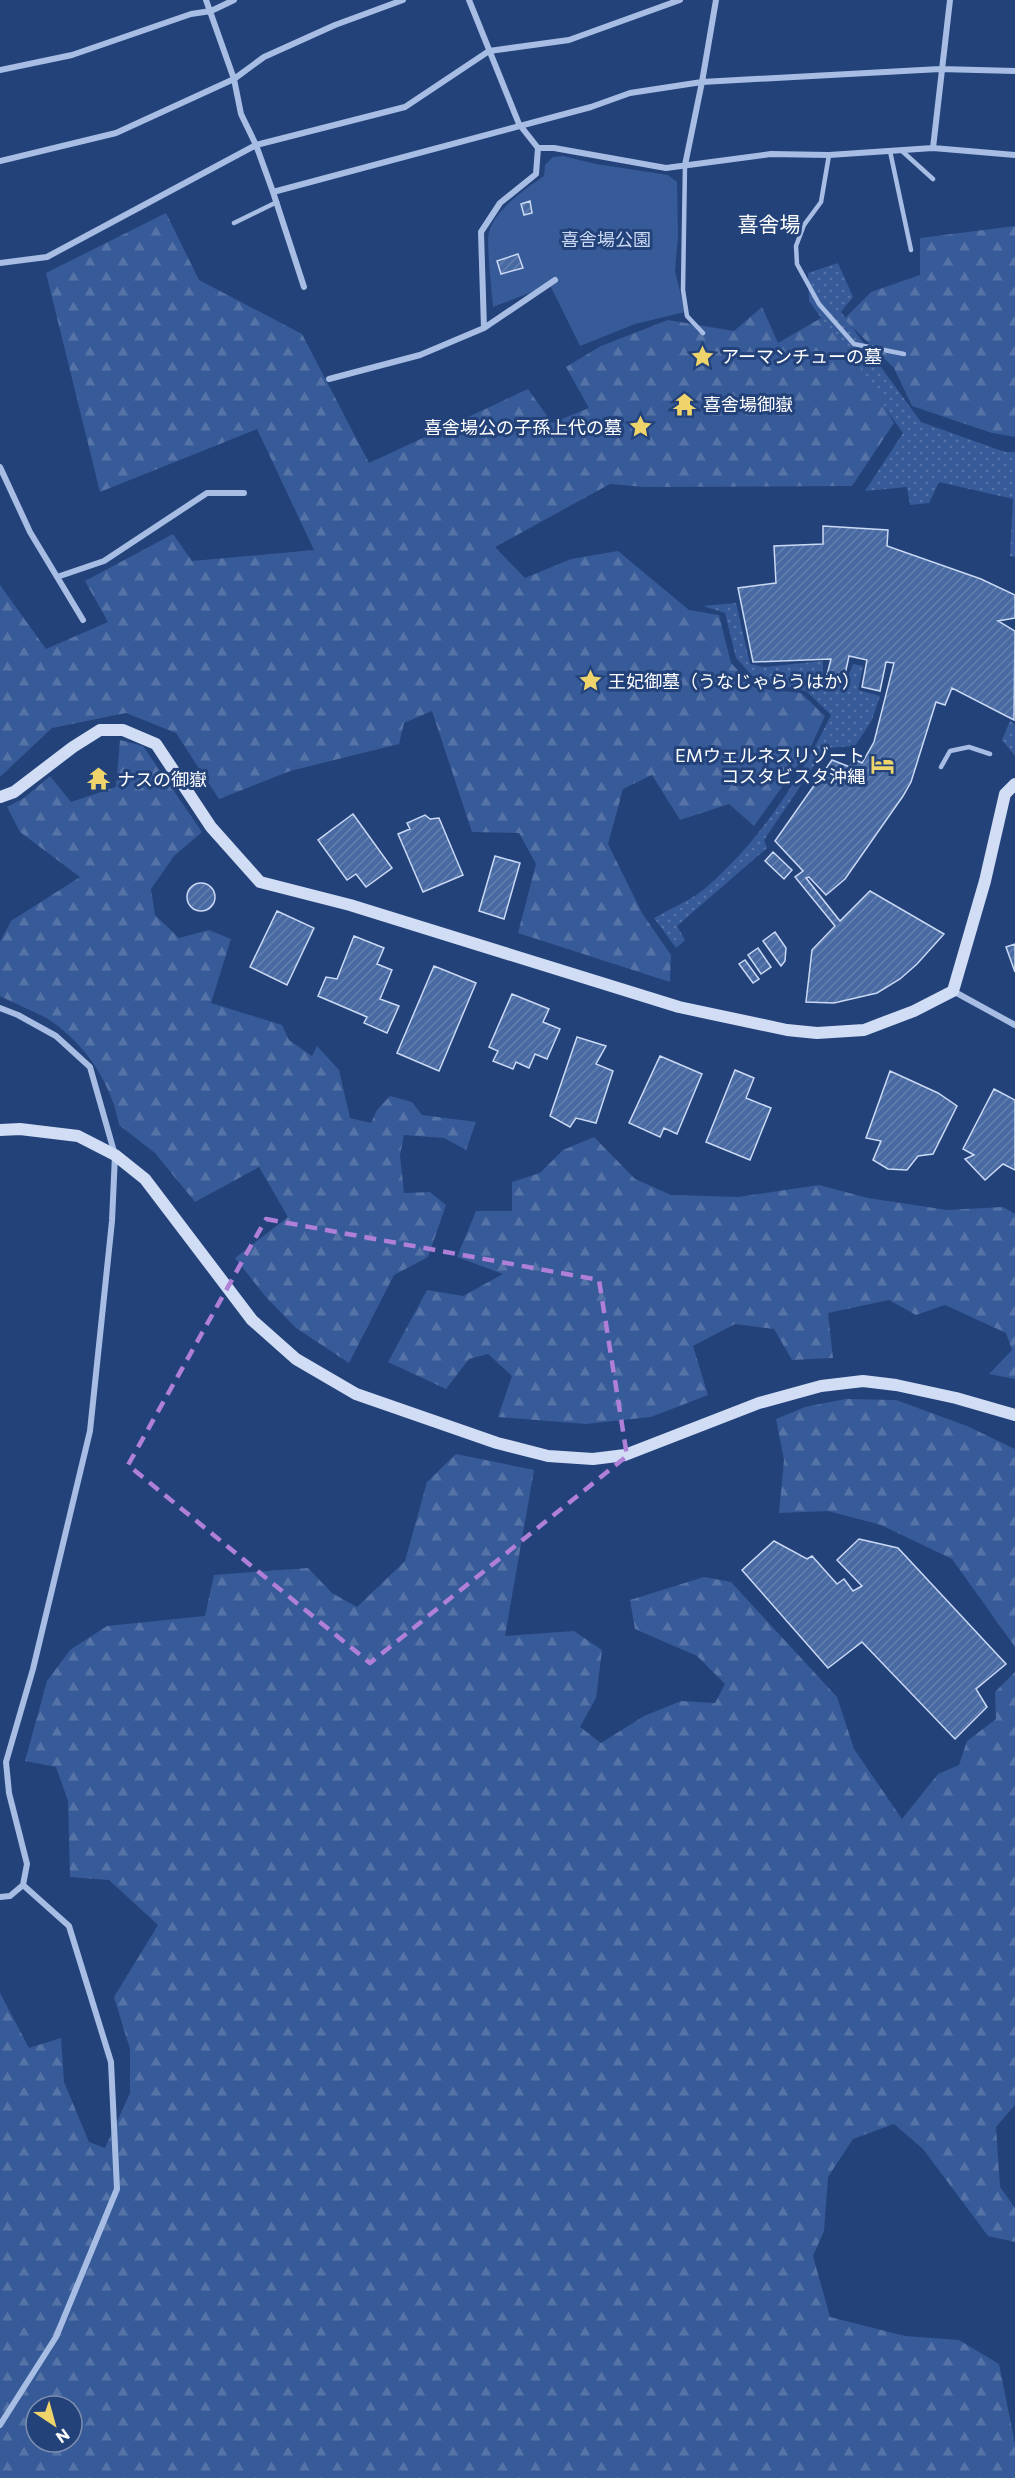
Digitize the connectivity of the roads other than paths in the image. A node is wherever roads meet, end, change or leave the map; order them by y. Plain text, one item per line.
1 (206, 0) edge
2 (234, 0) edge
3 (403, 0) edge
4 (469, 0) edge
5 (681, 0) edge
6 (716, 0) edge
7 (950, 0) edge
8 (211, 11) junction
9 (489, 51) junction
10 (940, 69) junction
11 (0, 70) edge
12 (1015, 71) edge
13 (234, 79) junction
14 (702, 82) junction
15 (519, 124) junction
16 (256, 145) junction
17 (538, 148) junction
18 (933, 148) junction
19 (902, 151) junction
20 (890, 152) junction
21 (829, 155) junction
22 (1015, 155) edge
23 (0, 161) edge
24 (685, 165) junction
25 (933, 179) dead end
26 (273, 192) junction
27 (277, 202) junction
28 (234, 223) dead end
29 (911, 250) dead end
30 (0, 263) edge
31 (555, 280) dead end
32 (304, 287) dead end
33 (484, 328) junction
34 (703, 333) dead end
35 (904, 354) dead end
36 (329, 379) dead end
37 (0, 467) edge
38 (244, 494) dead end
39 (57, 577) junction
40 (83, 620) dead end
41 (990, 754) dead end
42 (942, 767) dead end
43 (1015, 784) edge
44 (0, 797) edge
45 (953, 992) junction
46 (0, 1008) edge
47 (1015, 1025) edge
48 (0, 1130) edge
49 (115, 1155) junction
50 (1015, 1414) edge
51 (23, 1885) junction
52 (0, 1897) edge
53 (0, 2425) edge

1 - 8 street
2 - 8 street
3 - 13 street
4 - 9 street
5 - 9 street
6 - 14 street
7 - 10 street
8 - 11 street
8 - 13 street
9 - 15 street
9 - 16 street
10 - 12 street
10 - 14 street
10 - 18 street
13 - 16 street
13 - 23 street
14 - 15 street
14 - 24 street
15 - 17 street
15 - 26 street
16 - 26 street
16 - 30 street
17 - 24 street
17 - 33 street
18 - 19 street
18 - 22 street
19 - 20 street
19 - 25 lane
20 - 21 street
20 - 29 lane
21 - 24 street
21 - 35 lane
24 - 34 lane
26 - 27 street
27 - 28 lane
27 - 32 street
31 - 33 street
33 - 36 street
37 - 39 street
38 - 39 street
39 - 40 street
41 - 42 lane
43 - 45 street
44 - 45 street
45 - 47 street
46 - 49 street
48 - 49 street
49 - 50 street
49 - 51 street
51 - 52 street
51 - 53 street

